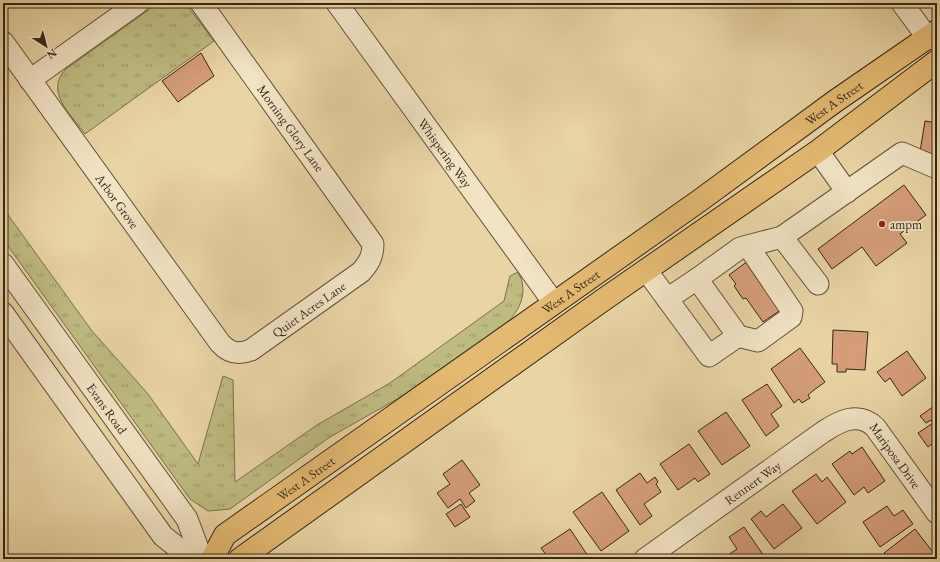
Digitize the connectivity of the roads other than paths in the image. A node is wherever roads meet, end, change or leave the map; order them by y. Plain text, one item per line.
1 (138, 3) edge
2 (201, 3) edge
3 (337, 3) edge
4 (902, 3) edge
5 (934, 36) edge
6 (3, 42) edge
7 (937, 61) edge
8 (30, 80) junction
9 (818, 151) junction
10 (937, 168) edge
11 (847, 192) junction
12 (782, 237) junction
13 (748, 246) junction
14 (372, 255) joint
15 (3, 264) edge
16 (646, 270) junction
17 (697, 279) junction
18 (818, 284) dead end
19 (667, 299) junction
20 (554, 303) junction
21 (3, 313) edge
22 (738, 336) junction
23 (237, 353) joint
24 (866, 420) joint
25 (937, 513) edge
26 (192, 559) edge
27 (202, 559) edge
28 (212, 559) edge
29 (240, 559) edge
30 (645, 559) edge

1 - 8 street
2 - 14 street, Morning Glory Lane
3 - 20 street, Whispering Way
4 - 5 street
5 - 20 main road, West A Street
6 - 8 street, Arbor Grove
7 - 9 main road, West A Street
8 - 23 street, Arbor Grove
9 - 11 street
9 - 16 main road, West A Street
10 - 11 street
11 - 12 street
12 - 13 street
12 - 18 street
13 - 17 street
13 - 22 street
14 - 23 street, Quiet Acres Lane
15 - 27 street, Evans Road
16 - 19 street
16 - 29 main road, West A Street
17 - 19 street
17 - 22 street
19 - 22 street
20 - 28 main road, West A Street
21 - 26 street
24 - 25 street, Mariposa Drive
24 - 30 street, Rennert Way

